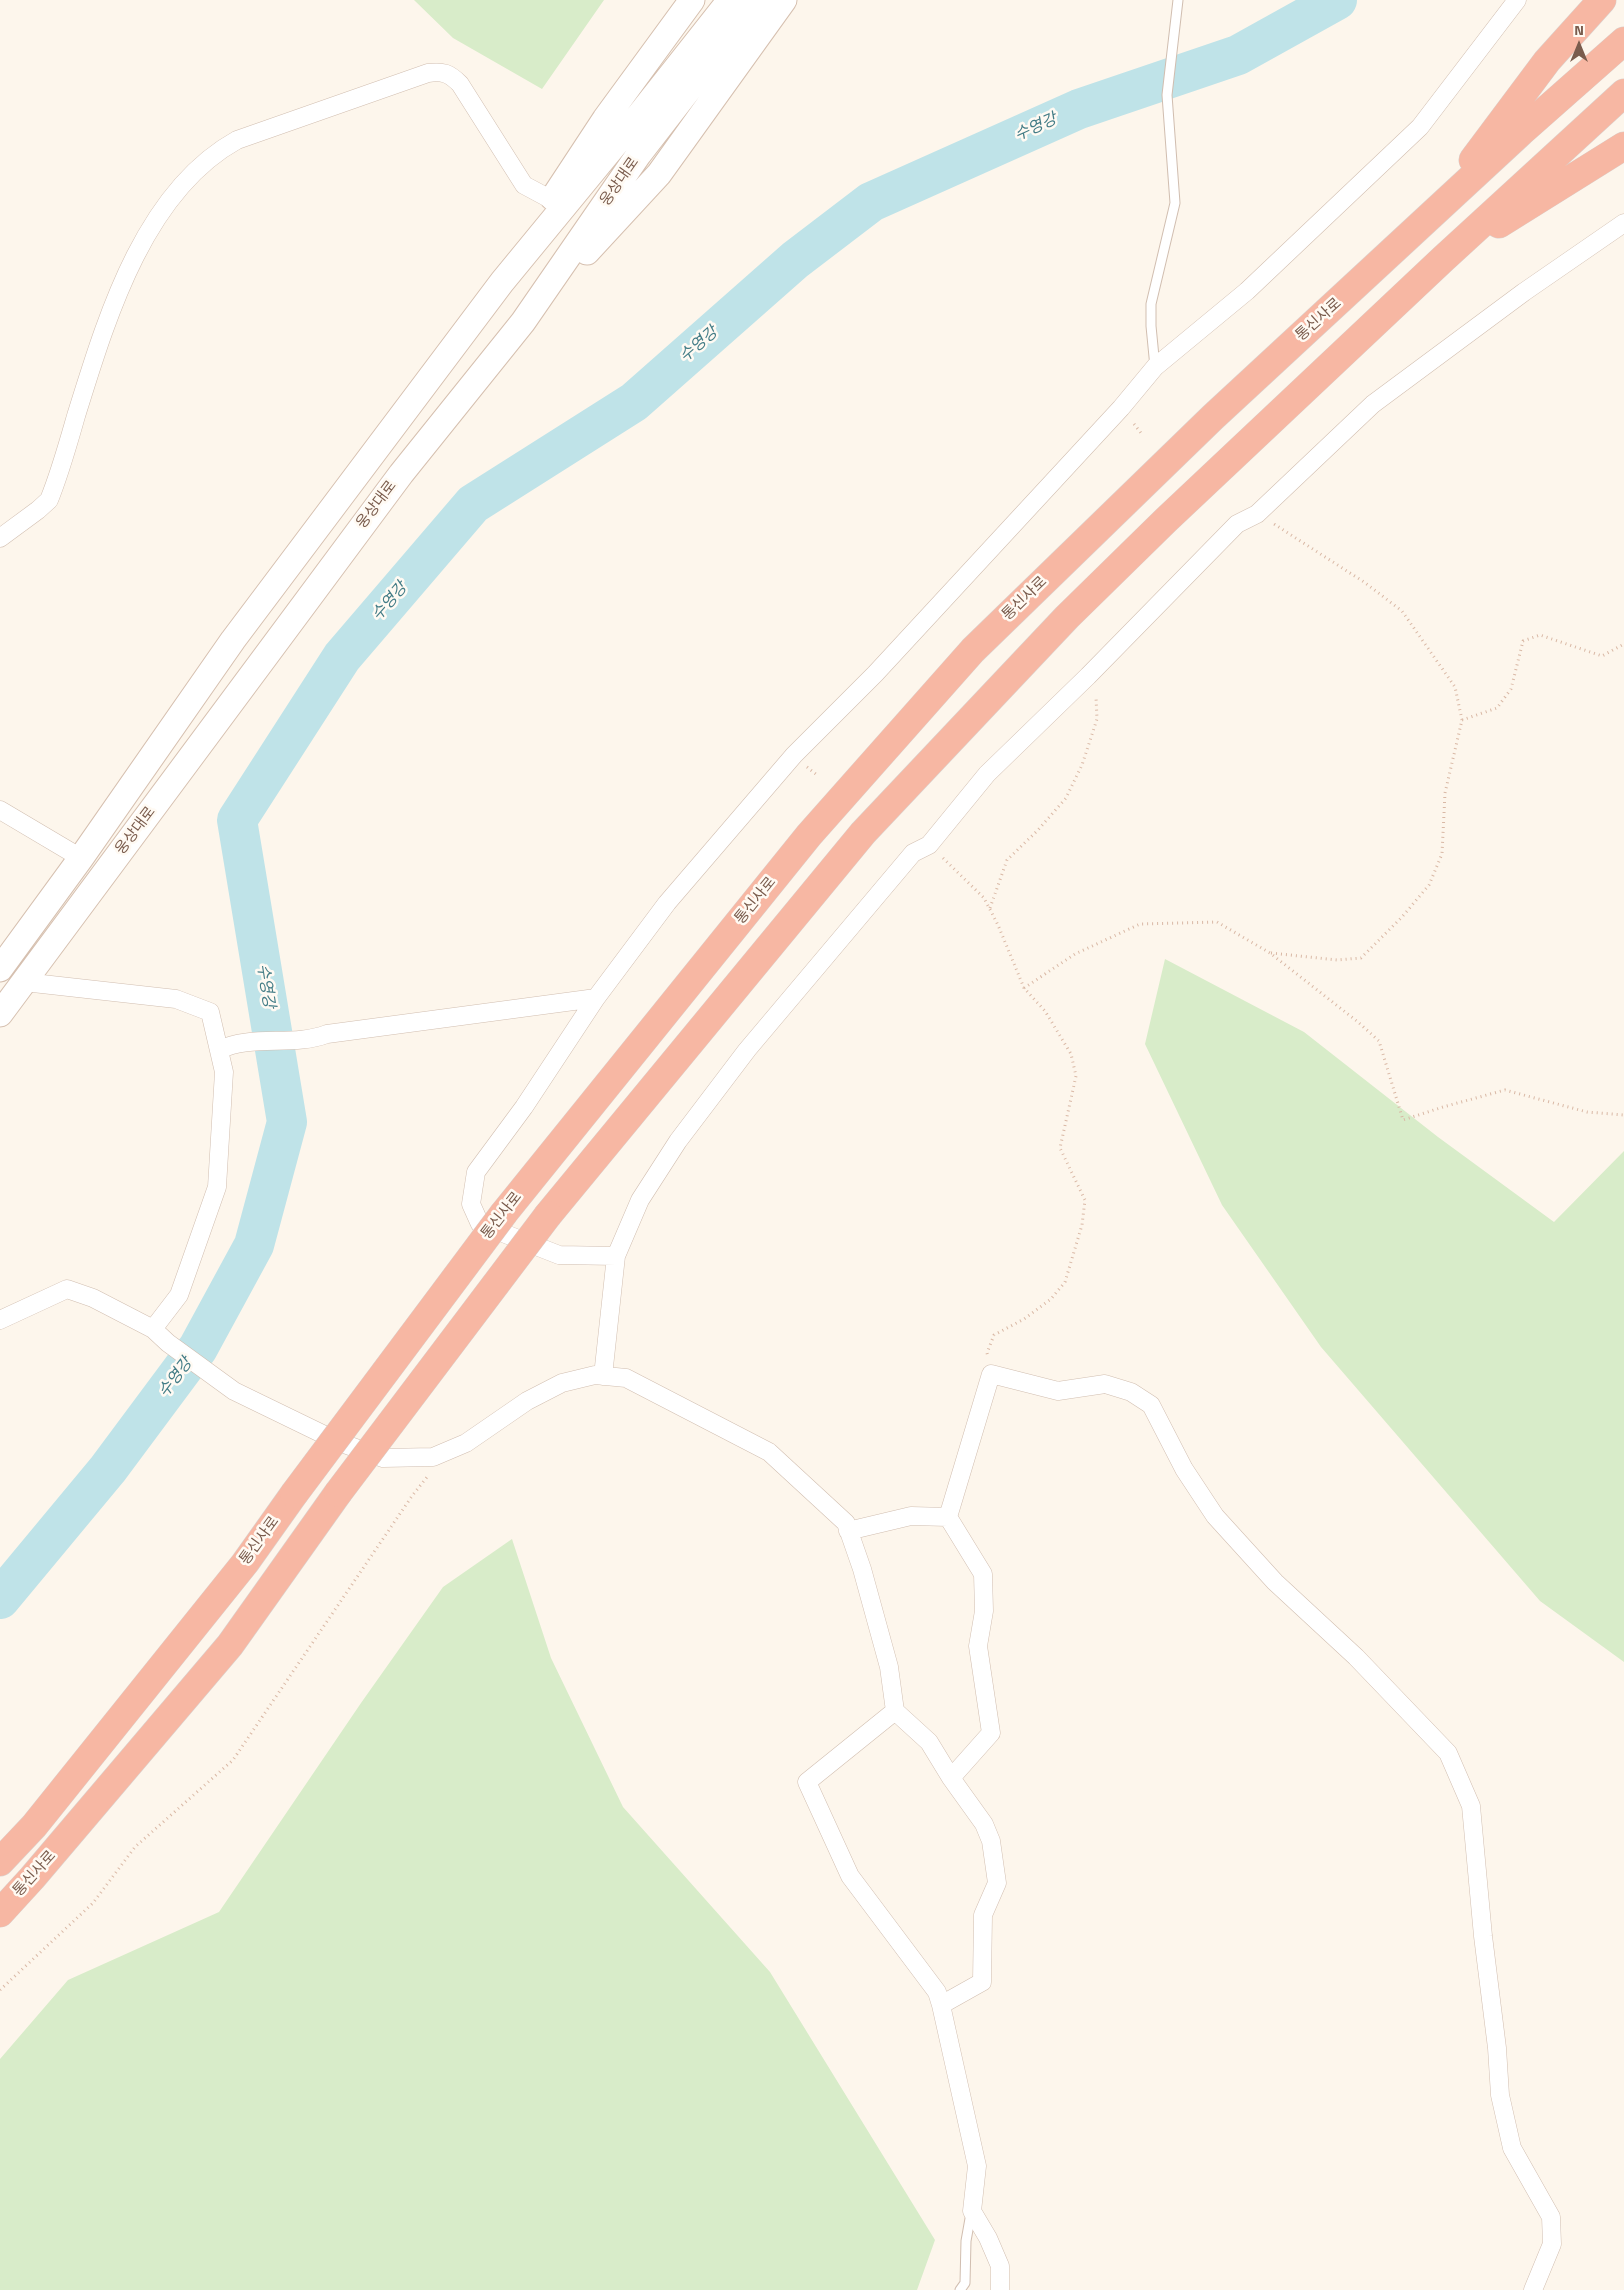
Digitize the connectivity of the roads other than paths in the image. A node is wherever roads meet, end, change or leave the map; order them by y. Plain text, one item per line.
1 (692, 0) edge
2 (730, 0) edge
3 (758, 0) edge
4 (784, 0) edge
5 (1178, 0) edge
6 (1517, 0) edge
7 (1602, 0) edge
8 (1624, 41) edge
9 (1624, 93) edge
10 (1624, 146) edge
11 (552, 200) junction
12 (1431, 217) junction
13 (1624, 222) edge
14 (1443, 259) junction
15 (502, 282) junction
16 (523, 322) junction
17 (1155, 367) junction
18 (0, 538) edge
19 (0, 810) edge
20 (81, 858) junction
21 (0, 968) edge
22 (24, 982) junction
23 (596, 998) junction
24 (0, 1014) edge
25 (225, 1047) junction
26 (616, 1256) junction
27 (0, 1320) edge
28 (153, 1329) junction
29 (603, 1376) junction
30 (948, 1517) junction
31 (848, 1531) junction
32 (895, 1710) junction
33 (951, 1778) junction
34 (0, 1862) edge
35 (0, 1913) edge
36 (940, 2005) junction
37 (972, 2211) junction
38 (960, 2290) edge
39 (1000, 2290) edge
40 (1533, 2290) edge

1 - 11 main road
2 - 15 main road, 웅상대로
3 - 16 main road, 웅상대로
4 - 16 main road
5 - 17 lane
6 - 17 street
7 - 12 highway
8 - 12 highway, 통신사로
9 - 14 highway, 통신사로
10 - 14 highway
11 - 15 main road
11 - 18 street
12 - 34 highway, 통신사로, bridge
13 - 26 street
14 - 35 highway, 통신사로, bridge
15 - 20 main road, 웅상대로
16 - 22 main road, 웅상대로
17 - 23 street
19 - 20 street
20 - 21 main road, 웅상대로
22 - 24 main road, 웅상대로
22 - 25 street
23 - 25 street
23 - 26 street
25 - 28 street
26 - 29 street
27 - 28 street
28 - 29 street
29 - 31 street
30 - 31 street
30 - 33 street
30 - 40 street
31 - 32 street
32 - 33 street
32 - 36 street
33 - 36 street
36 - 37 street
37 - 38 lane
37 - 39 street

